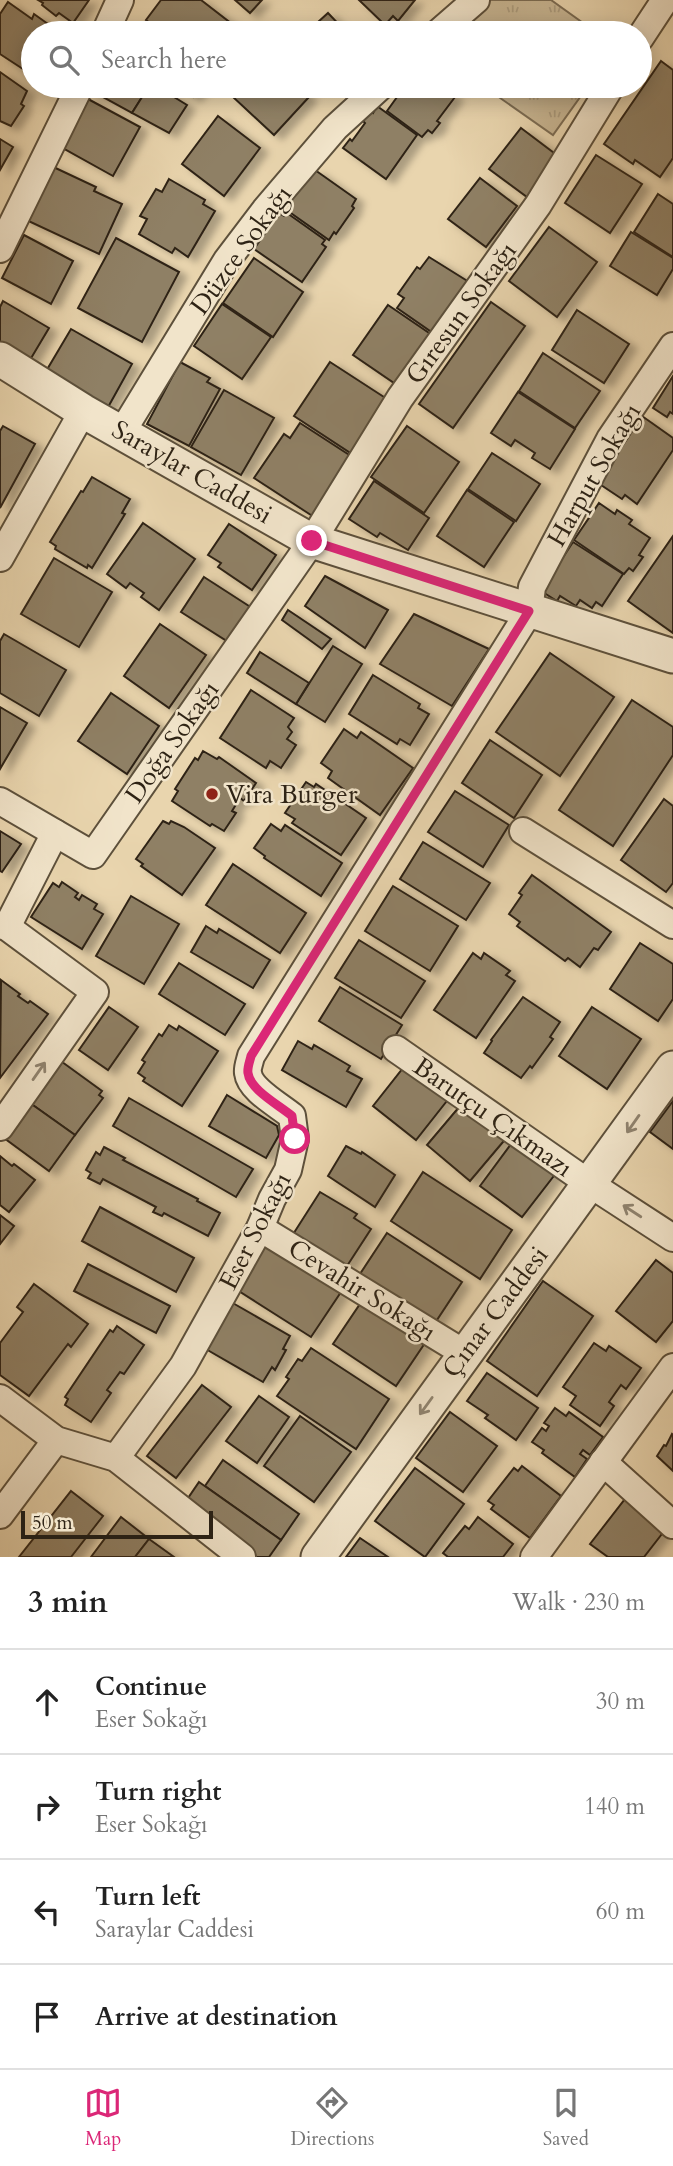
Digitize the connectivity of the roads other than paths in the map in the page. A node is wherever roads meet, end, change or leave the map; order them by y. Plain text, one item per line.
1 (120, 0) edge
2 (476, 0) edge
3 (665, 0) edge
4 (110, 21) edge
5 (452, 21) edge
6 (651, 21) edge
7 (74, 98) edge
8 (368, 98) edge
9 (604, 98) edge
10 (0, 249) edge
11 (673, 345) edge
12 (0, 359) edge
13 (83, 411) junction
14 (122, 432) junction
15 (312, 541) junction
16 (0, 558) edge
17 (529, 611) junction
18 (673, 656) edge
19 (0, 801) edge
20 (523, 831) dead end
21 (55, 833) junction
22 (673, 925) edge
23 (4, 926) edge
24 (396, 1049) dead end
25 (673, 1068) edge
26 (0, 1127) edge
27 (590, 1184) junction
28 (260, 1227) junction
29 (673, 1238) edge
30 (464, 1353) junction
31 (673, 1367) edge
32 (0, 1398) edge
33 (56, 1440) junction
34 (116, 1458) junction
35 (603, 1462) junction
36 (0, 1515) edge
37 (673, 1525) edge
38 (242, 1557) edge
39 (318, 1557) edge
40 (534, 1557) edge

1 - 4 street
2 - 5 street
3 - 6 street
7 - 10 street
8 - 14 street, Düzce Sokağı
9 - 15 street, Gıresun Sokağı
11 - 17 street, Harput Sokağı
12 - 13 street, Saraylar Caddesi
13 - 14 street, Saraylar Caddesi
13 - 16 street
14 - 15 street, Saraylar Caddesi
15 - 17 street, Saraylar Caddesi
15 - 21 street, Doğa Sokağı
17 - 18 street, Saraylar Caddesi
17 - 28 street, Eser Sokağı
19 - 21 street, Doğa Sokağı
20 - 22 street
21 - 23 street
26 -> 23 street
24 - 27 street, Barutçu Çıkmazı
25 -> 27 street, Çınar Caddesi
29 -> 27 street, Barutçu Çıkmazı
27 - 30 street, Çınar Caddesi
28 - 30 street, Cevahir Sokağı
28 - 34 street, Eser Sokağı
30 -> 39 street, Çınar Caddesi
31 - 35 street
32 - 33 street
33 - 34 street
33 - 36 street
34 - 38 street
35 - 37 street
35 - 40 street

